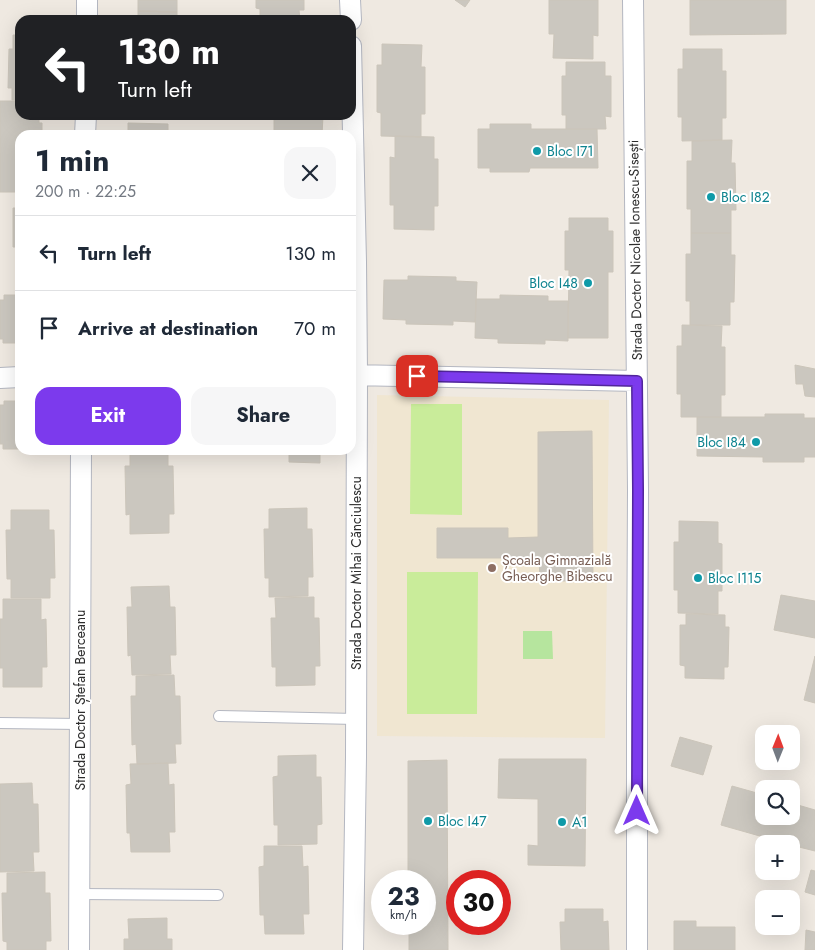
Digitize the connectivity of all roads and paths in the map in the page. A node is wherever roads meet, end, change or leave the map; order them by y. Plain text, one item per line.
1 (87, 0) edge
2 (350, 0) edge
3 (633, 0) edge
4 (87, 15) edge
5 (351, 15) edge
6 (356, 374) edge
7 (15, 377) edge
8 (0, 378) edge
9 (637, 381) junction
10 (82, 455) edge
11 (354, 455) edge
12 (219, 716) dead end
13 (356, 719) junction
14 (0, 723) edge
15 (80, 724) junction
16 (79, 894) junction
17 (218, 895) dead end
18 (79, 950) edge
19 (353, 950) edge
20 (637, 950) edge

1 - 4 street
2 - 5 street
3 - 9 street, Strada Doctor Nicolae Ionescu-Sisești
6 - 9 street
7 - 8 street
9 - 20 street, Strada Doctor Nicolae Ionescu-Sisești
10 - 15 street, Strada Doctor Ștefan Berceanu
11 - 13 street, Strada Doctor Mihai Cănciulescu
12 - 13 lane
13 - 19 street, Strada Doctor Mihai Cănciulescu
14 - 15 lane
15 - 16 street, Strada Doctor Ștefan Berceanu
16 - 17 lane
16 - 18 street, Strada Doctor Ștefan Berceanu

